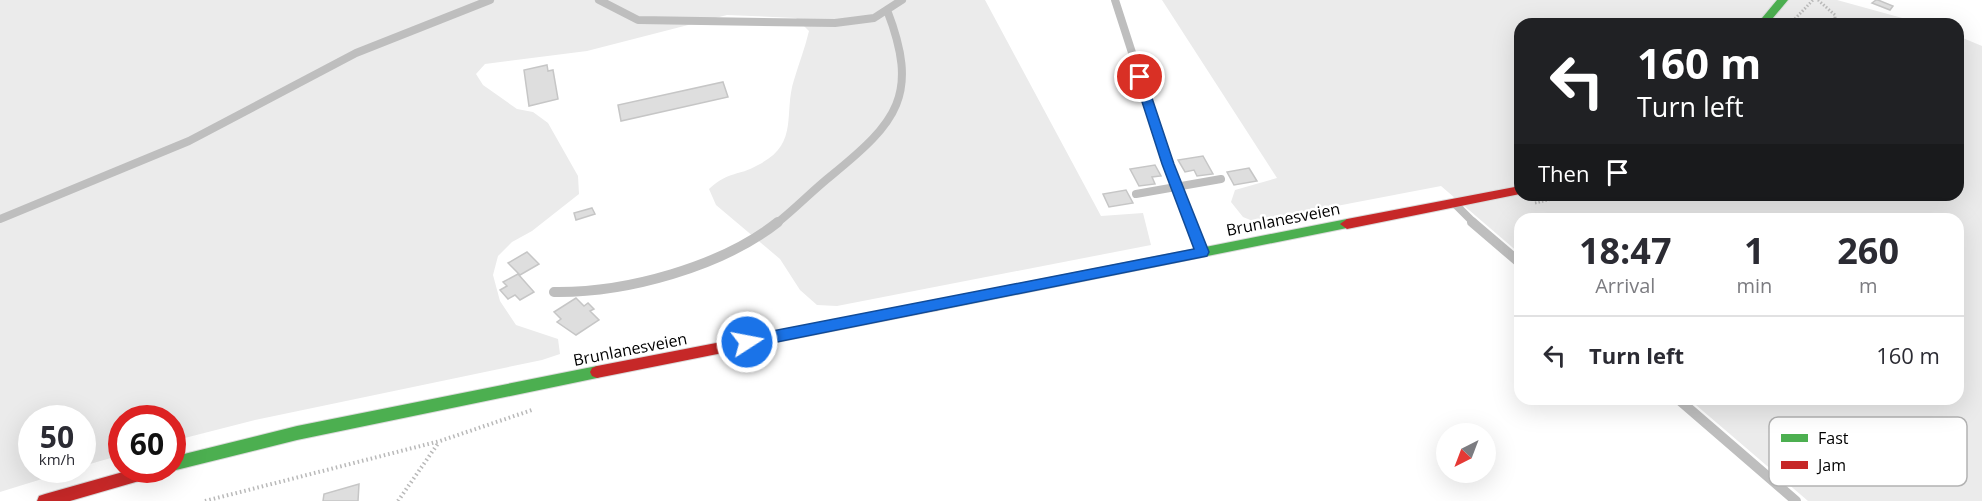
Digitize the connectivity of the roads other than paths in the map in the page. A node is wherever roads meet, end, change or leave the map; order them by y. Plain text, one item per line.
1 (490, 0) edge
2 (599, 0) edge
3 (902, 0) edge
4 (1783, 0) edge
5 (1117, 1) edge
6 (887, 10) junction
7 (1767, 18) edge
8 (1221, 179) dead end
9 (1178, 187) junction
10 (1514, 191) edge
11 (1136, 194) dead end
12 (1454, 203) junction
13 (0, 219) edge
14 (1202, 252) junction
15 (1514, 258) edge
16 (554, 292) dead end
17 (1684, 405) edge
18 (186, 461) edge
19 (1769, 478) edge
20 (108, 483) edge
21 (1778, 486) edge
22 (45, 501) edge
23 (1796, 501) edge

1 - 13 lane
2 - 6 lane
3 - 6 lane
4 - 7 main road
5 - 9 lane
6 - 16 lane
8 - 9 lane
9 - 11 lane
9 - 14 lane
10 - 12 main road, Brunlanesveien
12 - 14 main road, Brunlanesveien
12 - 15 lane
14 - 18 main road, Brunlanesveien
17 - 19 lane
20 - 22 main road
21 - 23 lane

